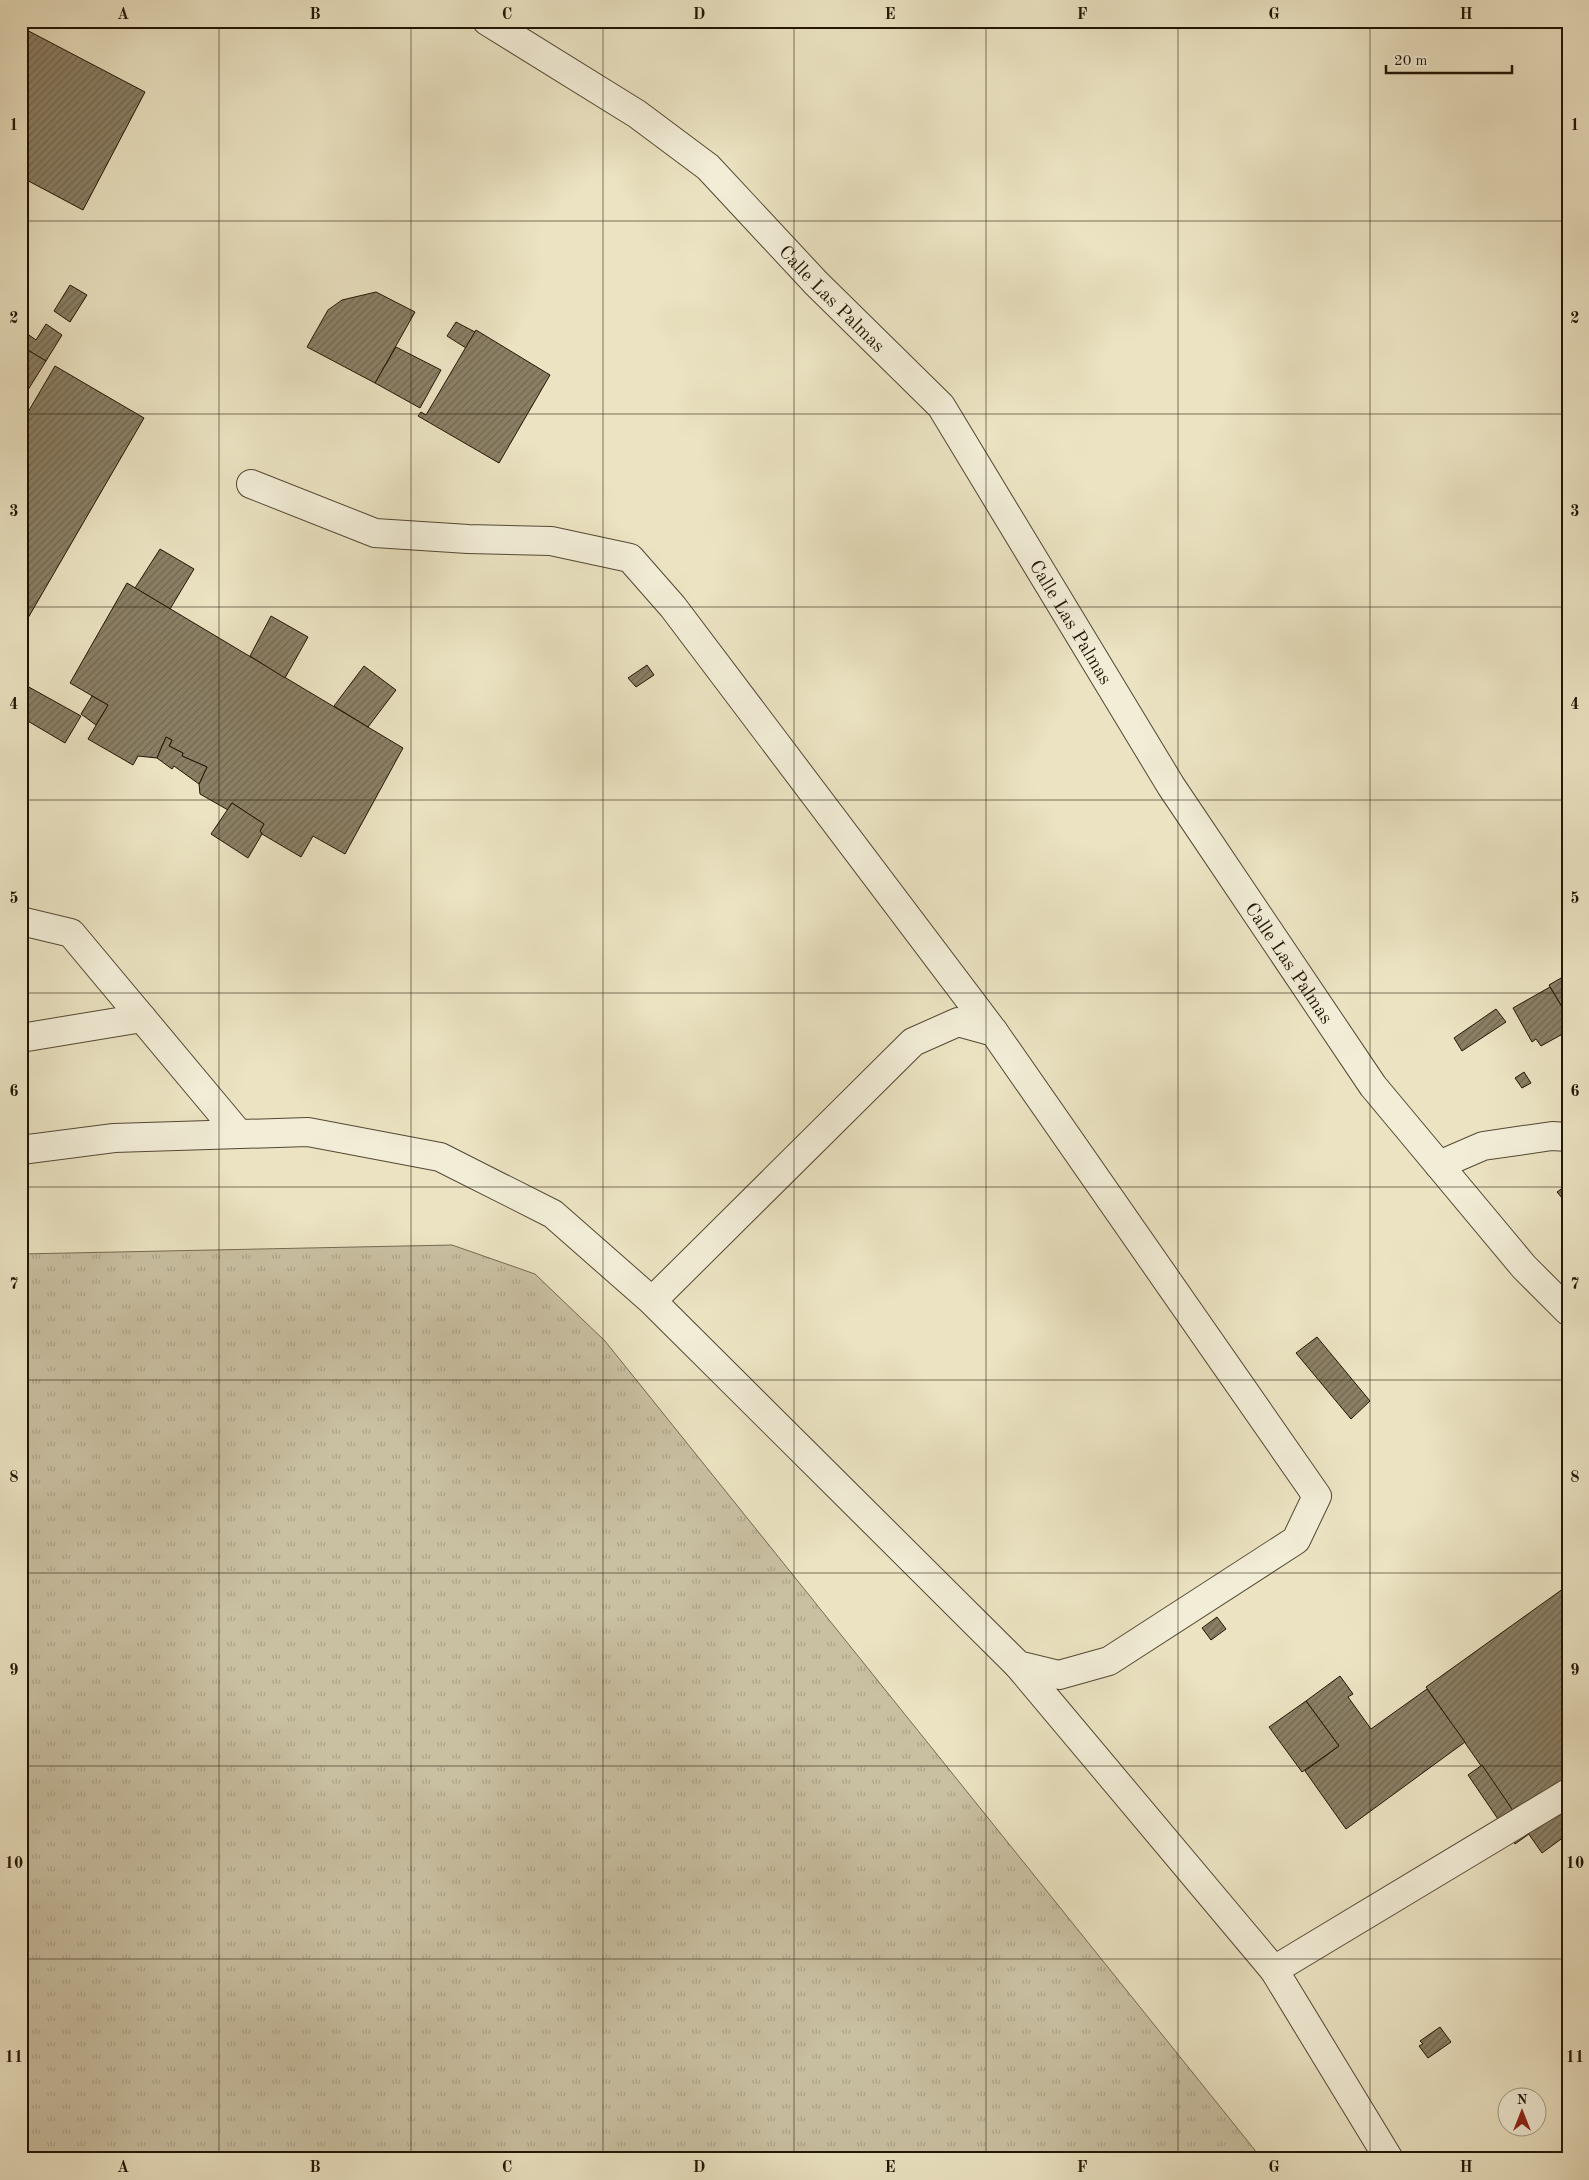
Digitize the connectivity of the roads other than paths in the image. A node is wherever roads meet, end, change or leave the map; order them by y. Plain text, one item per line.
1 (487, 21) edge
2 (251, 484) dead end
3 (21, 920) edge
4 (142, 1018) junction
5 (994, 1032) junction
6 (21, 1038) edge
7 (239, 1134) junction
8 (1568, 1137) edge
9 (21, 1150) edge
10 (1439, 1165) junction
11 (652, 1301) junction
12 (1568, 1311) edge
13 (1018, 1665) junction
14 (1568, 1793) edge
15 (1274, 1970) junction
16 (1389, 2159) edge

1 - 10 street, Calle Las Palmas
2 - 5 street
3 - 4 street
4 - 6 street
4 - 7 street
5 - 11 street
5 - 13 street
7 - 9 street
7 - 11 street
8 - 10 street
10 - 12 street, Calle Las Palmas
11 - 13 street
13 - 15 street
14 - 15 street
15 - 16 street

